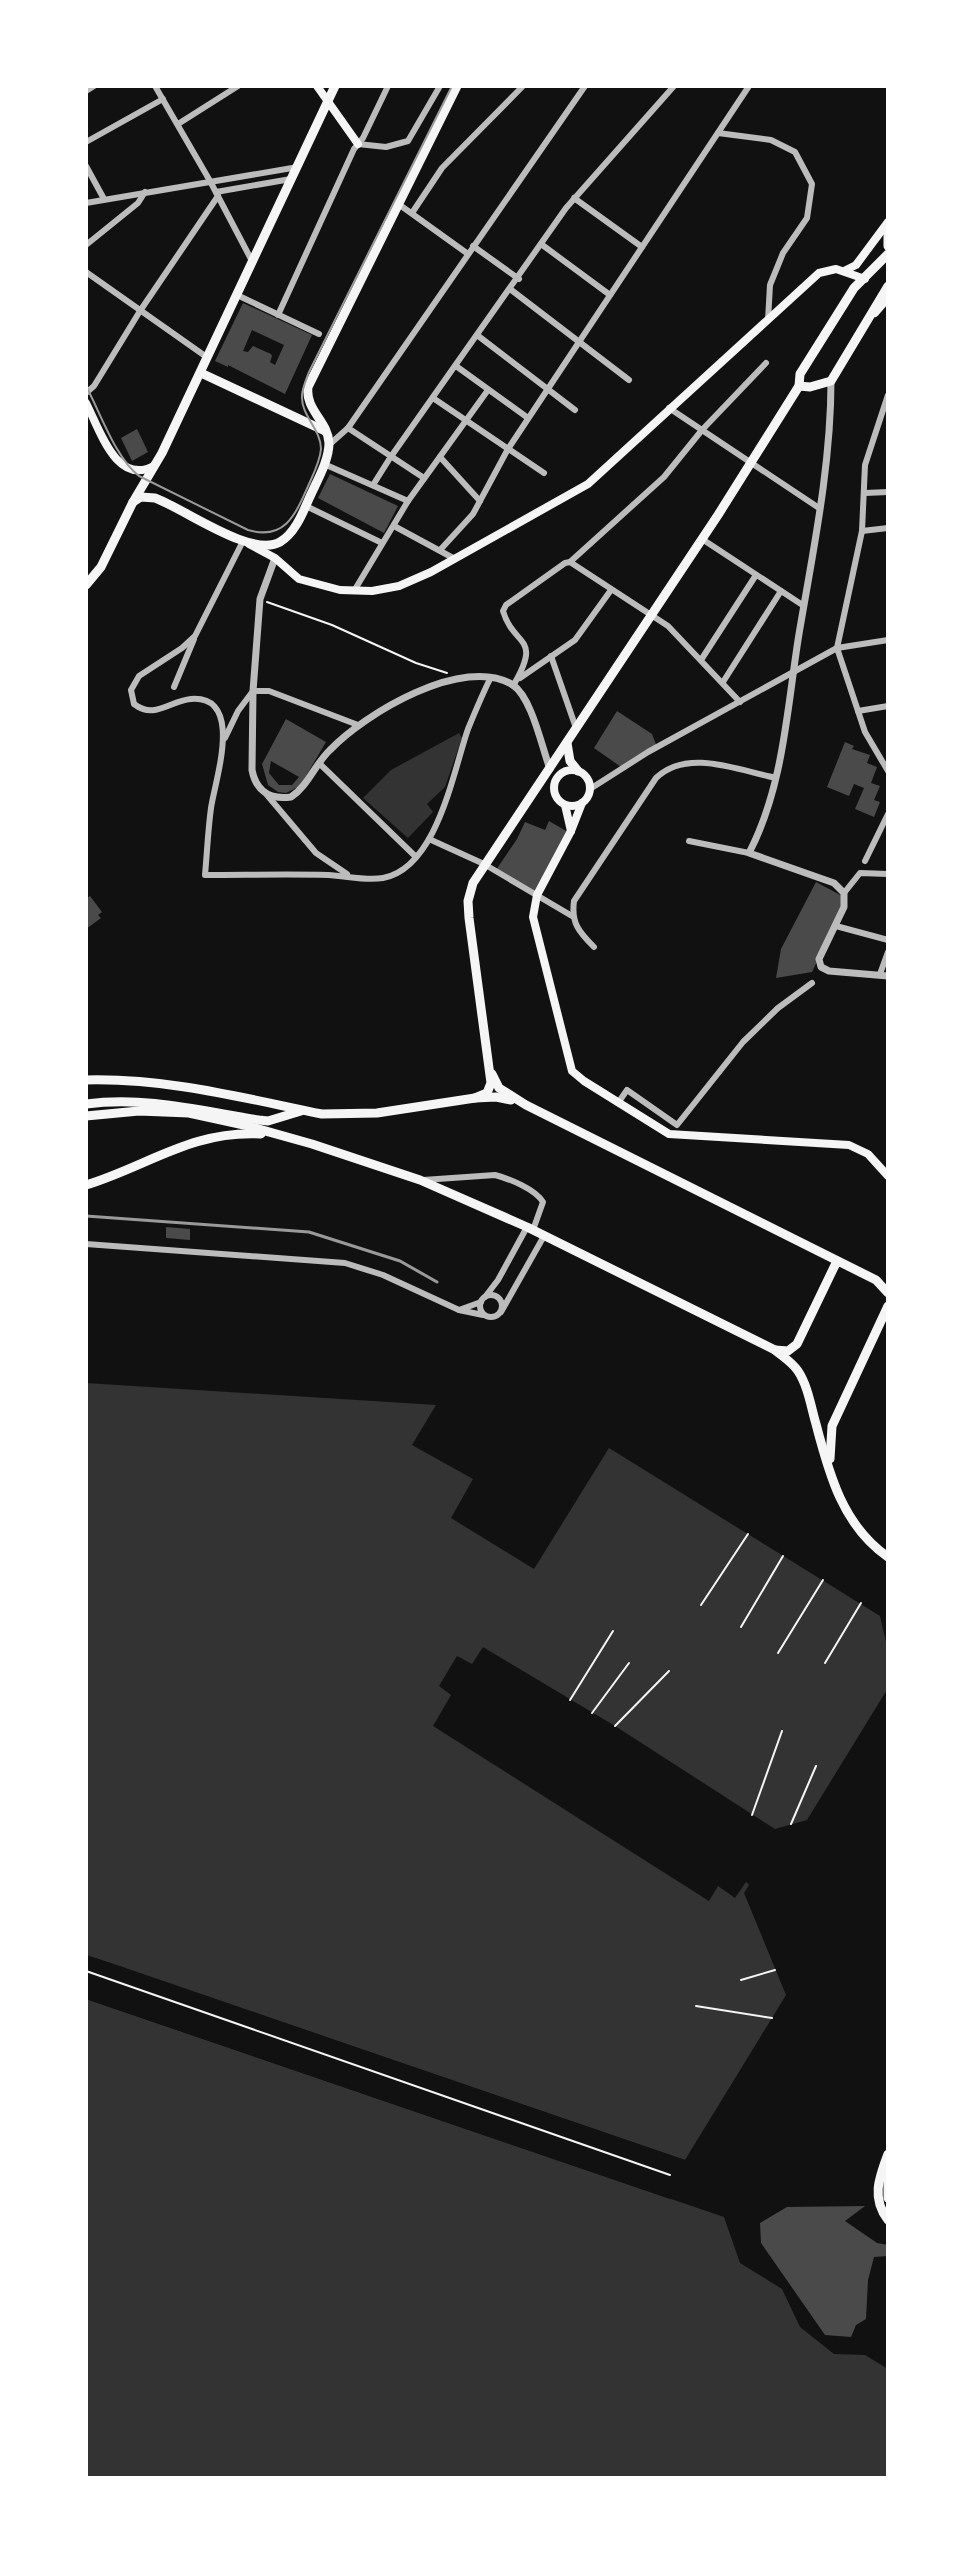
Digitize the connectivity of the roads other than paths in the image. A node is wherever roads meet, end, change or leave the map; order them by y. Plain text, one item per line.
1 (94, 86) edge
2 (155, 86) edge
3 (238, 86) edge
4 (317, 86) edge
5 (335, 86) edge
6 (388, 86) edge
7 (440, 86) edge
8 (457, 86) edge
9 (523, 86) edge
10 (585, 86) edge
11 (674, 86) edge
12 (749, 86) edge
13 (86, 91) edge
14 (163, 99) junction
15 (328, 101) junction
16 (178, 124) junction
17 (718, 133) junction
18 (86, 142) edge
19 (358, 144) junction
20 (86, 166) edge
21 (298, 167) junction
22 (293, 179) junction
23 (210, 181) junction
24 (145, 192) junction
25 (217, 194) junction
26 (574, 198) junction
27 (104, 199) junction
28 (86, 203) edge
29 (397, 203) junction
30 (412, 213) junction
31 (888, 224) edge
32 (541, 244) junction
33 (86, 245) edge
34 (473, 246) junction
35 (888, 246) edge
36 (642, 247) junction
37 (468, 254) junction
38 (888, 254) edge
39 (253, 263) junction
40 (842, 271) junction
41 (86, 272) edge
42 (519, 279) junction
43 (865, 279) junction
44 (888, 286) edge
45 (510, 289) junction
46 (237, 295) junction
47 (610, 295) junction
48 (888, 298) edge
49 (140, 311) junction
50 (278, 315) junction
51 (768, 320) junction
52 (869, 320) junction
53 (319, 334) dead end
54 (477, 335) junction
55 (579, 341) junction
56 (208, 358) junction
57 (766, 363) dead end
58 (456, 366) junction
59 (201, 373) junction
60 (629, 380) dead end
61 (831, 381) junction
62 (799, 386) junction
63 (488, 390) junction
64 (549, 390) junction
65 (86, 393) edge
66 (888, 395) edge
67 (433, 398) junction
68 (86, 403) edge
69 (669, 408) junction
70 (575, 410) dead end
71 (528, 418) junction
72 (468, 419) junction
73 (348, 428) junction
74 (702, 430) junction
75 (326, 431) junction
76 (329, 445) junction
77 (508, 449) junction
78 (440, 457) junction
79 (390, 458) junction
80 (751, 463) junction
81 (324, 464) junction
82 (155, 465) junction
83 (544, 473) dead end
84 (424, 478) junction
85 (373, 485) junction
86 (888, 492) edge
87 (865, 493) junction
88 (408, 501) junction
89 (480, 501) junction
90 (133, 502) junction
91 (306, 506) junction
92 (819, 508) junction
93 (394, 526) junction
94 (888, 528) edge
95 (862, 531) junction
96 (289, 535) junction
97 (702, 539) junction
98 (243, 541) junction
99 (382, 543) junction
100 (441, 549) junction
101 (275, 558) junction
102 (455, 559) junction
103 (570, 562) junction
104 (756, 575) junction
105 (86, 585) edge
106 (611, 590) junction
107 (354, 591) junction
108 (781, 591) junction
109 (804, 606) junction
110 (653, 614) junction
111 (195, 636) junction
112 (888, 640) edge
113 (837, 648) junction
114 (551, 656) junction
115 (701, 660) junction
116 (793, 672) junction
117 (490, 679) junction
118 (723, 682) junction
119 (513, 686) junction
120 (174, 687) dead end
121 (253, 691) junction
122 (740, 702) junction
123 (888, 706) edge
124 (858, 711) junction
125 (358, 725) junction
126 (576, 729) junction
127 (225, 738) junction
128 (567, 743) junction
129 (319, 763) junction
130 (550, 769) junction
131 (572, 771) junction
132 (888, 771) edge
133 (776, 778) junction
134 (555, 782) junction
135 (590, 789) junction
136 (267, 794) junction
137 (582, 803) junction
138 (565, 805) junction
139 (888, 814) edge
140 (884, 830) edge
141 (571, 831) junction
142 (429, 839) junction
143 (689, 841) dead end
144 (749, 853) junction
145 (416, 857) junction
146 (865, 861) dead end
147 (484, 864) junction
148 (888, 874) edge
149 (350, 876) junction
150 (844, 893) junction
151 (537, 895) junction
152 (572, 916) junction
153 (836, 926) junction
154 (888, 940) edge
155 (594, 947) dead end
156 (888, 952) edge
157 (884, 975) edge
158 (812, 983) dead end
159 (490, 1071) junction
160 (101, 1079) junction
161 (86, 1080) edge
162 (86, 1087) edge
163 (475, 1098) junction
164 (618, 1103) junction
165 (86, 1104) edge
166 (526, 1105) junction
167 (304, 1110) junction
168 (86, 1116) edge
169 (312, 1144) junction
170 (888, 1176) edge
171 (420, 1180) junction
172 (87, 1184) edge
173 (530, 1228) junction
174 (544, 1236) junction
175 (86, 1244) edge
176 (837, 1261) junction
177 (888, 1293) edge
178 (483, 1299) junction
179 (888, 1306) edge
180 (459, 1310) junction
181 (501, 1312) junction
182 (486, 1316) junction
183 (775, 1350) junction
184 (840, 1403) junction
185 (812, 1410) junction
186 (832, 1474) junction
187 (888, 1557) edge
188 (888, 2154) edge
189 (888, 2163) edge
190 (888, 2198) edge
191 (888, 2220) edge

1 - 13 street
2 - 14 street
3 - 16 street
4 - 15 main road
5 - 15 main road
6 - 19 street
7 - 19 street
8 - 29 main road
9 - 30 street
10 - 34 street
11 - 26 street
12 - 17 street
14 - 16 street
14 - 18 street
15 - 19 main road
15 - 21 main road
16 - 23 street
17 - 36 street
17 - 51 street
19 - 50 street
20 - 27 street
21 - 22 main road
21 - 23 street
22 - 25 street
22 - 39 main road
23 - 24 street
23 - 25 street
24 - 27 street
24 - 33 street
25 - 39 street
25 - 49 street
26 - 32 street
26 - 36 street
27 - 28 street
29 - 30 street
29 - 75 main road
30 - 37 street
31 - 35 main road
31 - 40 main road
32 - 42 street
32 - 47 street
34 - 37 street
34 - 42 street
36 - 47 street
37 - 73 street
38 - 43 main road
39 - 46 main road
40 - 43 main road
40 - 51 main road
41 - 49 street
42 - 45 street
43 - 62 main road
44 - 52 main road
45 - 54 street
45 - 55 street
46 - 50 street
46 - 56 main road
47 - 55 street
48 - 52 main road
49 - 56 street
49 - 65 street
50 - 53 street
51 - 69 main road
52 - 61 main road
54 - 58 street
54 - 64 street
55 - 60 street
55 - 64 street
56 - 59 main road
57 - 74 street
58 - 63 street
58 - 67 street
59 - 75 main road
59 - 82 main road
61 - 62 main road
61 - 92 street
62 - 80 main road
63 - 71 street
63 - 72 street
64 - 70 street
64 - 71 street
66 - 87 street
67 - 72 street
67 - 79 street
68 - 82 main road
69 - 74 street
69 - 102 main road
71 - 77 street
72 - 77 street
72 - 78 street
73 - 76 street
73 - 79 street
74 - 80 street
74 - 103 street
75 - 76 main road
76 - 81 main road
77 - 83 street
77 - 89 street
78 - 84 street
78 - 89 street
79 - 84 street
79 - 85 street
80 - 92 street
80 - 97 main road
81 - 85 street
81 - 91 main road
82 - 90 main road
84 - 88 street
85 - 88 street
86 - 87 street
87 - 95 street
88 - 93 street
89 - 100 street
90 - 98 main road
90 - 105 main road
91 - 96 main road
91 - 99 street
92 - 109 street
93 - 99 street
93 - 100 street
94 - 95 street
95 - 113 street
96 - 98 main road
96 - 101 main road
97 - 104 street
97 - 110 main road
98 - 101 main road
98 - 111 street
99 - 107 street
100 - 102 street
101 - 107 main road
101 - 121 street
102 - 107 main road
103 - 106 street
103 - 119 street
104 - 108 street
104 - 115 street
106 - 110 street
106 - 114 street
108 - 109 street
108 - 118 street
109 - 116 street
110 - 115 street
110 - 126 main road
111 - 120 street
111 - 127 street
112 - 113 street
113 - 116 street
113 - 124 street
114 - 119 street
114 - 126 street
115 - 118 street
116 - 122 street
116 - 133 street
117 - 119 street
117 - 125 street
117 - 142 street
118 - 122 street
119 - 130 street
121 - 125 street
121 - 127 street
121 - 136 street
122 - 135 street
123 - 124 street
124 - 132 street
125 - 129 street
126 - 128 main road
127 - 149 street
128 - 130 main road
128 - 131 main road
129 - 136 street
129 - 145 street
130 - 131 main road
130 - 134 main road
130 - 147 main road
131 - 134 main road
131 - 135 main road
133 - 144 street
133 - 152 street
134 - 138 main road
135 - 137 main road
136 - 149 street
137 - 138 main road
137 - 141 main road
138 - 141 main road
139 - 140 street
140 - 146 street
141 - 151 main road
142 - 145 street
142 - 147 street
143 - 144 street
144 - 150 street
145 - 149 street
147 - 151 street
147 - 159 main road
148 - 150 street
150 - 153 street
151 - 152 street
151 - 164 main road
152 - 155 street
153 - 154 street
153 - 157 street
156 - 157 street
158 - 164 street
159 - 163 main road
159 - 166 main road
160 - 161 main road
160 - 162 main road
160 - 167 main road
163 - 166 main road
163 - 167 main road
164 - 170 main road
165 - 167 main road
166 - 176 main road
168 - 169 main road
169 - 171 main road
169 - 172 main road
171 - 173 main road
171 - 173 street
173 - 174 main road
173 - 178 street
174 - 181 street
174 - 183 main road
175 - 180 street
176 - 177 main road
176 - 183 main road
178 - 180 street
178 - 181 street
178 - 182 street
179 - 184 main road
180 - 182 street
181 - 182 street
183 - 185 main road
184 - 185 main road
184 - 186 main road
185 - 186 main road
186 - 187 main road
188 - 191 main road
189 - 190 main road

